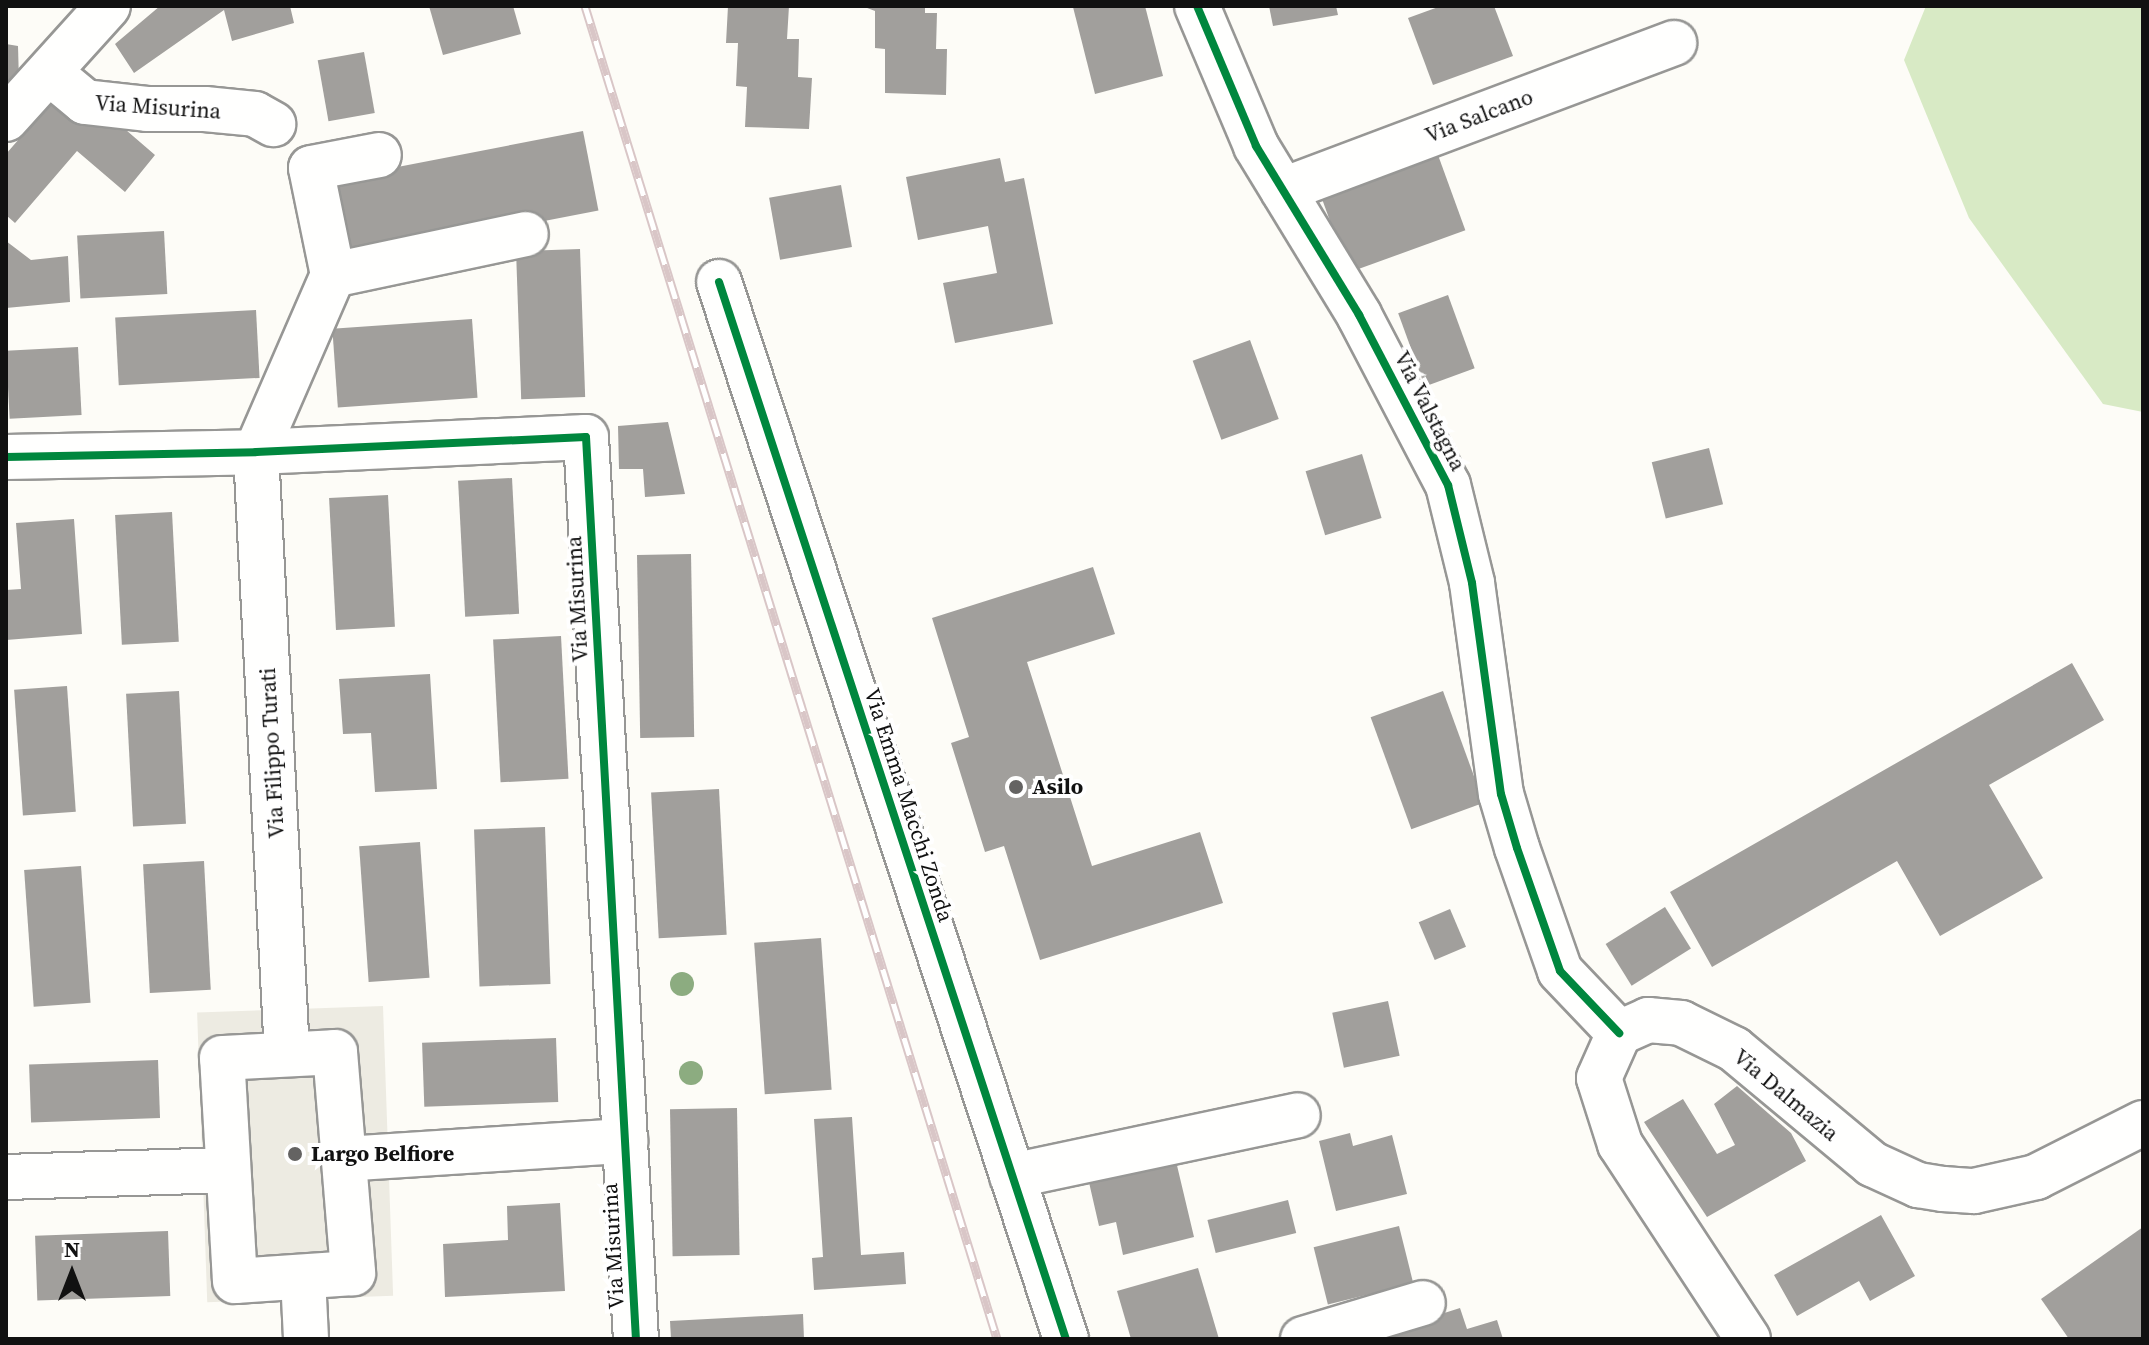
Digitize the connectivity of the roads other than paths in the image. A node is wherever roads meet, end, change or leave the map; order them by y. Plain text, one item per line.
1 (108, 6) edge
2 (1197, 6) edge
3 (1674, 43) dead end
4 (50, 73) junction
5 (6, 119) edge
6 (273, 124) dead end
7 (379, 155) dead end
8 (1283, 190) junction
9 (526, 234) dead end
10 (333, 275) junction
11 (719, 282) dead end
12 (256, 452) junction
13 (6, 457) edge
14 (1619, 1033) junction
15 (287, 1054) junction
16 (1298, 1115) dead end
17 (2143, 1123) edge
18 (625, 1141) junction
19 (344, 1159) junction
20 (228, 1170) junction
21 (1012, 1176) junction
22 (6, 1177) edge
23 (303, 1277) junction
24 (1423, 1303) dead end
25 (306, 1339) edge
26 (636, 1339) edge
27 (1066, 1339) edge
28 (1303, 1339) edge
29 (1748, 1339) edge

1 - 4 street
2 - 8 street, Via Valstagna
3 - 8 street, Via Salcano
4 - 5 street
4 - 6 street, Via Misurina
7 - 10 street
8 - 14 street, Via Valstagna
9 - 10 street
10 - 12 street
11 - 21 street, Via Emma Macchi Zonda
12 - 13 street, Via Misurina
12 - 15 street, Via Filippo Turati
12 - 18 street, Via Misurina
14 - 17 street, Via Dalmazia
14 - 29 street
15 - 19 street
15 - 20 street
16 - 21 street
18 - 19 street
18 - 26 street, Via Misurina
19 - 23 street
20 - 22 street
20 - 23 street
21 - 27 street, Via Emma Macchi Zonda
23 - 25 street
24 - 28 street

